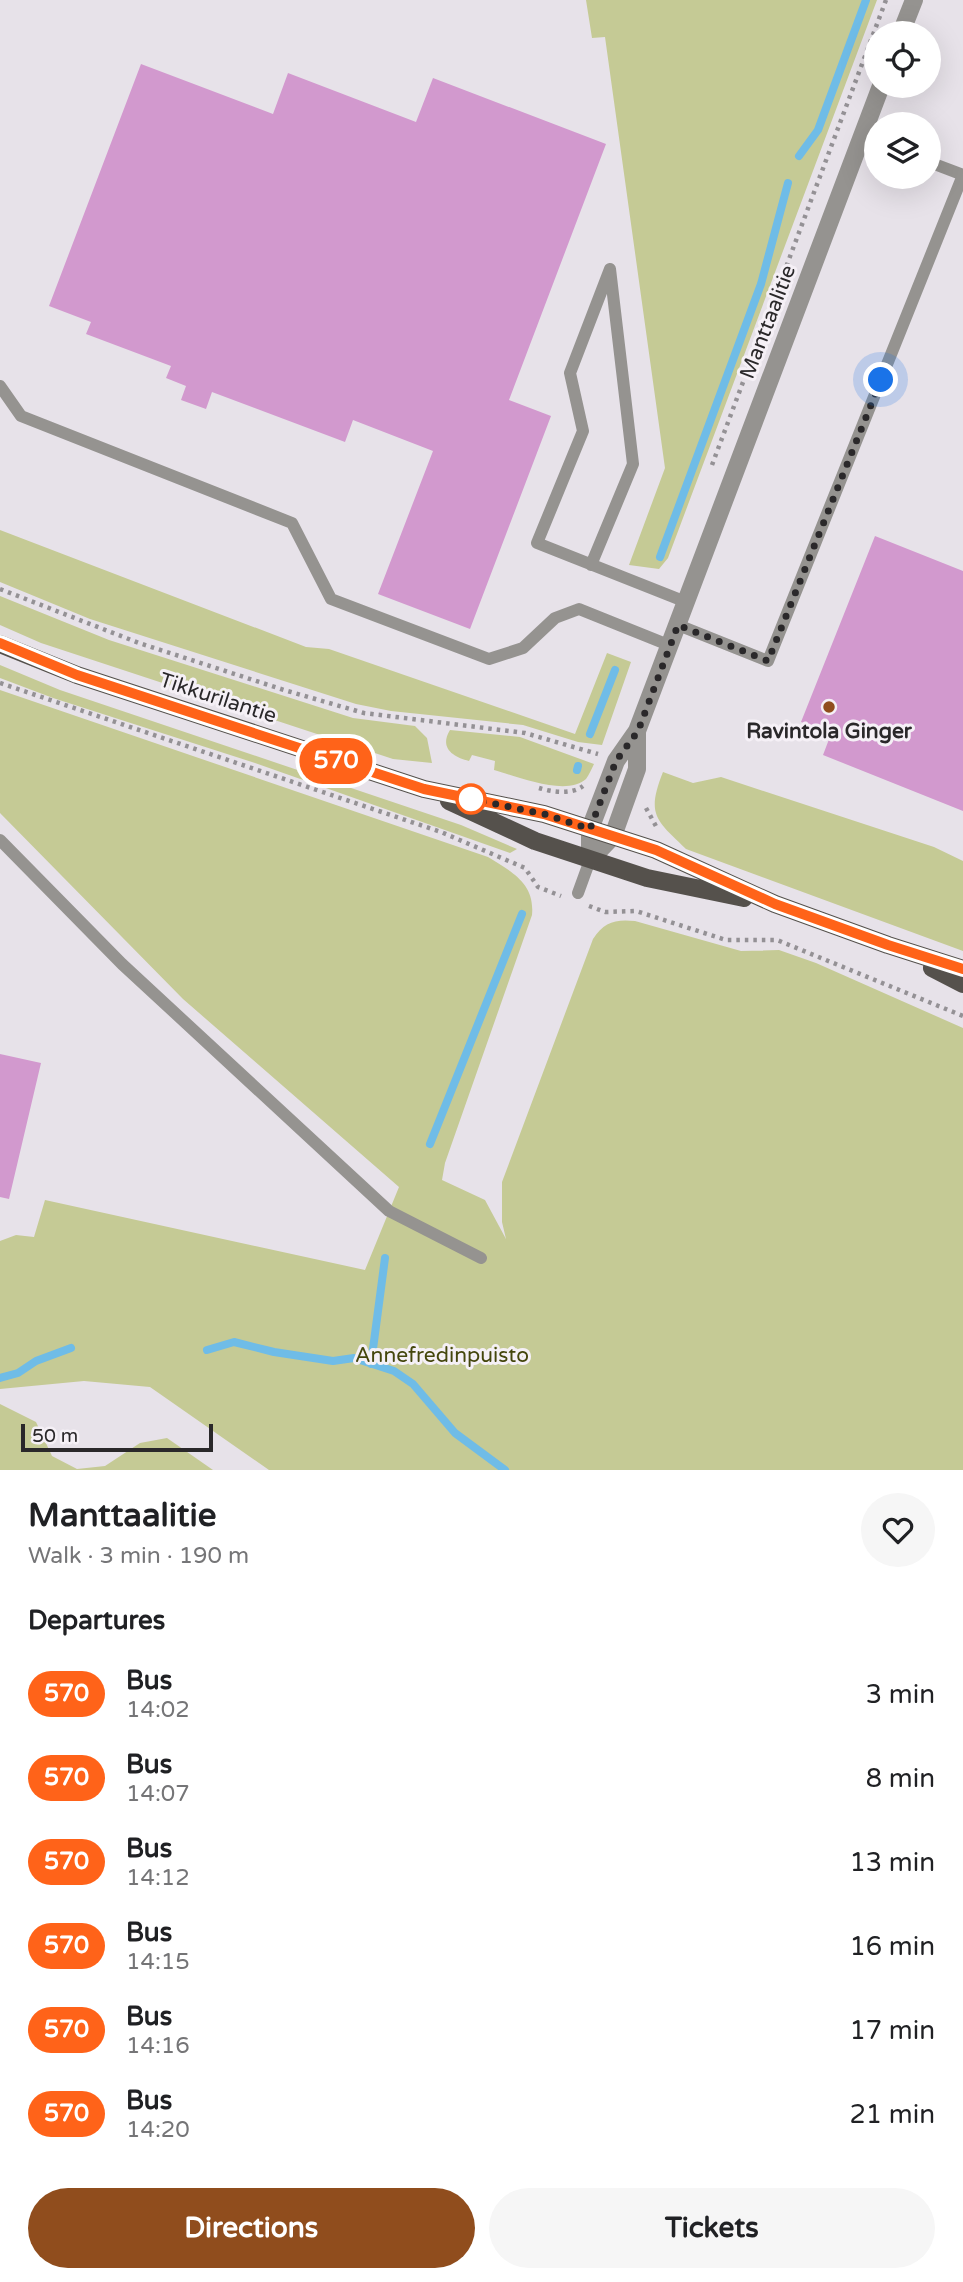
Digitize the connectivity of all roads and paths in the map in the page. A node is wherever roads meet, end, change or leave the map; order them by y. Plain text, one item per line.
1 (886, 0) edge
2 (914, 0) edge
3 (906, 21) edge
4 (864, 152) edge
5 (941, 167) edge
6 (0, 386) edge
7 (707, 477) dead end
8 (591, 565) junction
9 (0, 589) edge
10 (686, 602) junction
11 (678, 625) junction
12 (0, 643) edge
13 (671, 646) junction
14 (0, 683) edge
15 (638, 731) junction
16 (604, 756) dead end
17 (590, 781) dead end
18 (539, 788) dead end
19 (424, 789) junction
20 (646, 801) dead end
21 (590, 829) junction
22 (661, 835) dead end
23 (613, 836) junction
24 (0, 840) edge
25 (590, 860) junction
26 (538, 887) dead end
27 (578, 893) dead end
28 (775, 904) junction
29 (605, 912) dead end
30 (888, 945) junction
31 (963, 969) edge
32 (963, 984) edge
33 (963, 1016) edge
34 (481, 1258) dead end

1 - 7 path
2 - 3 street
4 - 10 street, Manttaalitie
5 - 11 lane
6 - 13 lane
8 - 8 lane
8 - 10 lane
9 - 16 path
10 - 11 street, Manttaalitie
11 - 13 street, Manttaalitie
12 - 19 main road, Tikkurilantie
13 - 15 street, Manttaalitie
14 - 26 path
15 - 21 street, Manttaalitie
15 - 23 street, Manttaalitie
17 - 18 path
19 - 21 main road, Tikkurilantie
19 - 25 main road, Tikkurilantie
20 - 22 path
21 - 23 main road, Tikkurilantie
21 - 25 street, Manttaalitie
23 - 25 street, Manttaalitie
23 - 28 main road, Tikkurilantie
24 - 34 lane
25 - 27 lane
25 - 28 main road, Tikkurilantie
28 - 30 main road, Tikkurilantie
29 - 33 path
30 - 31 main road, Tikkurilantie
30 - 32 main road, Tikkurilantie

